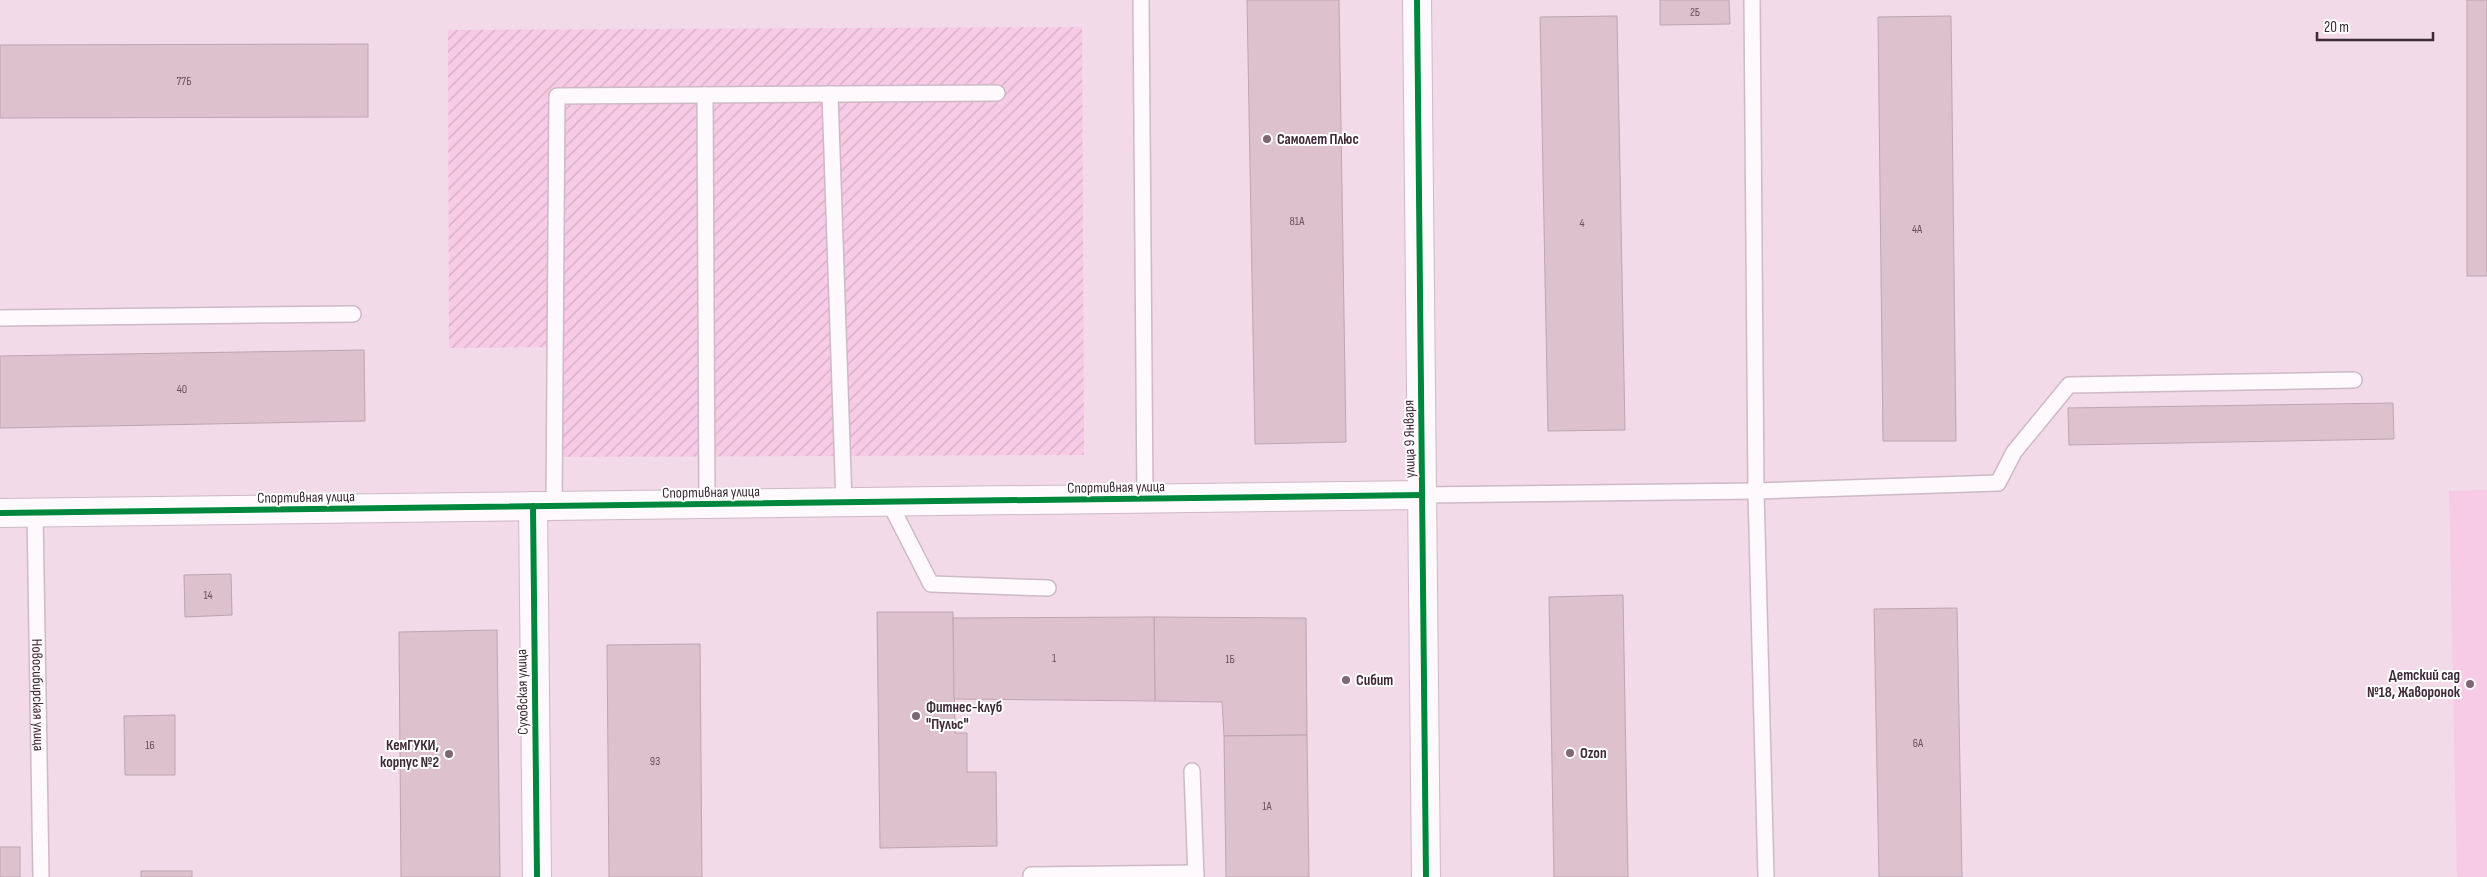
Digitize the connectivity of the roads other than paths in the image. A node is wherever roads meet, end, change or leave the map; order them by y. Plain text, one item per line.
1 (1141, 0) edge
2 (1417, 0) edge
3 (1752, 0) edge
4 (996, 93) dead end
5 (830, 94) junction
6 (705, 95) junction
7 (353, 314) dead end
8 (0, 318) edge
9 (2354, 380) dead end
10 (1756, 491) junction
11 (1422, 495) junction
12 (1145, 499) junction
13 (844, 502) junction
14 (889, 502) junction
15 (706, 504) junction
16 (543, 506) junction
17 (0, 513) edge
18 (35, 513) junction
19 (1048, 588) dead end
20 (1192, 771) dead end
21 (1031, 875) dead end
22 (1196, 875) edge
23 (41, 877) edge
24 (537, 877) edge
25 (1426, 877) edge
26 (1766, 877) edge

1 - 12 lane
2 - 11 street, улица 9 Января
3 - 10 lane
4 - 5 lane
5 - 6 lane
5 - 13 lane
6 - 15 lane
6 - 16 lane
7 - 8 lane
9 - 10 lane
10 - 11 lane
10 - 26 lane
11 - 12 street, Спортивная улица
11 - 25 street, улица 9 Января
12 - 14 street, Спортивная улица
13 - 14 street, Спортивная улица
13 - 15 street, Спортивная улица
14 - 19 lane
15 - 16 street, Спортивная улица
16 - 18 street, Спортивная улица
16 - 24 street, Суховская улица
17 - 18 street, Спортивная улица
18 - 23 lane, Новосибирская улица
20 - 22 lane
21 - 22 lane

